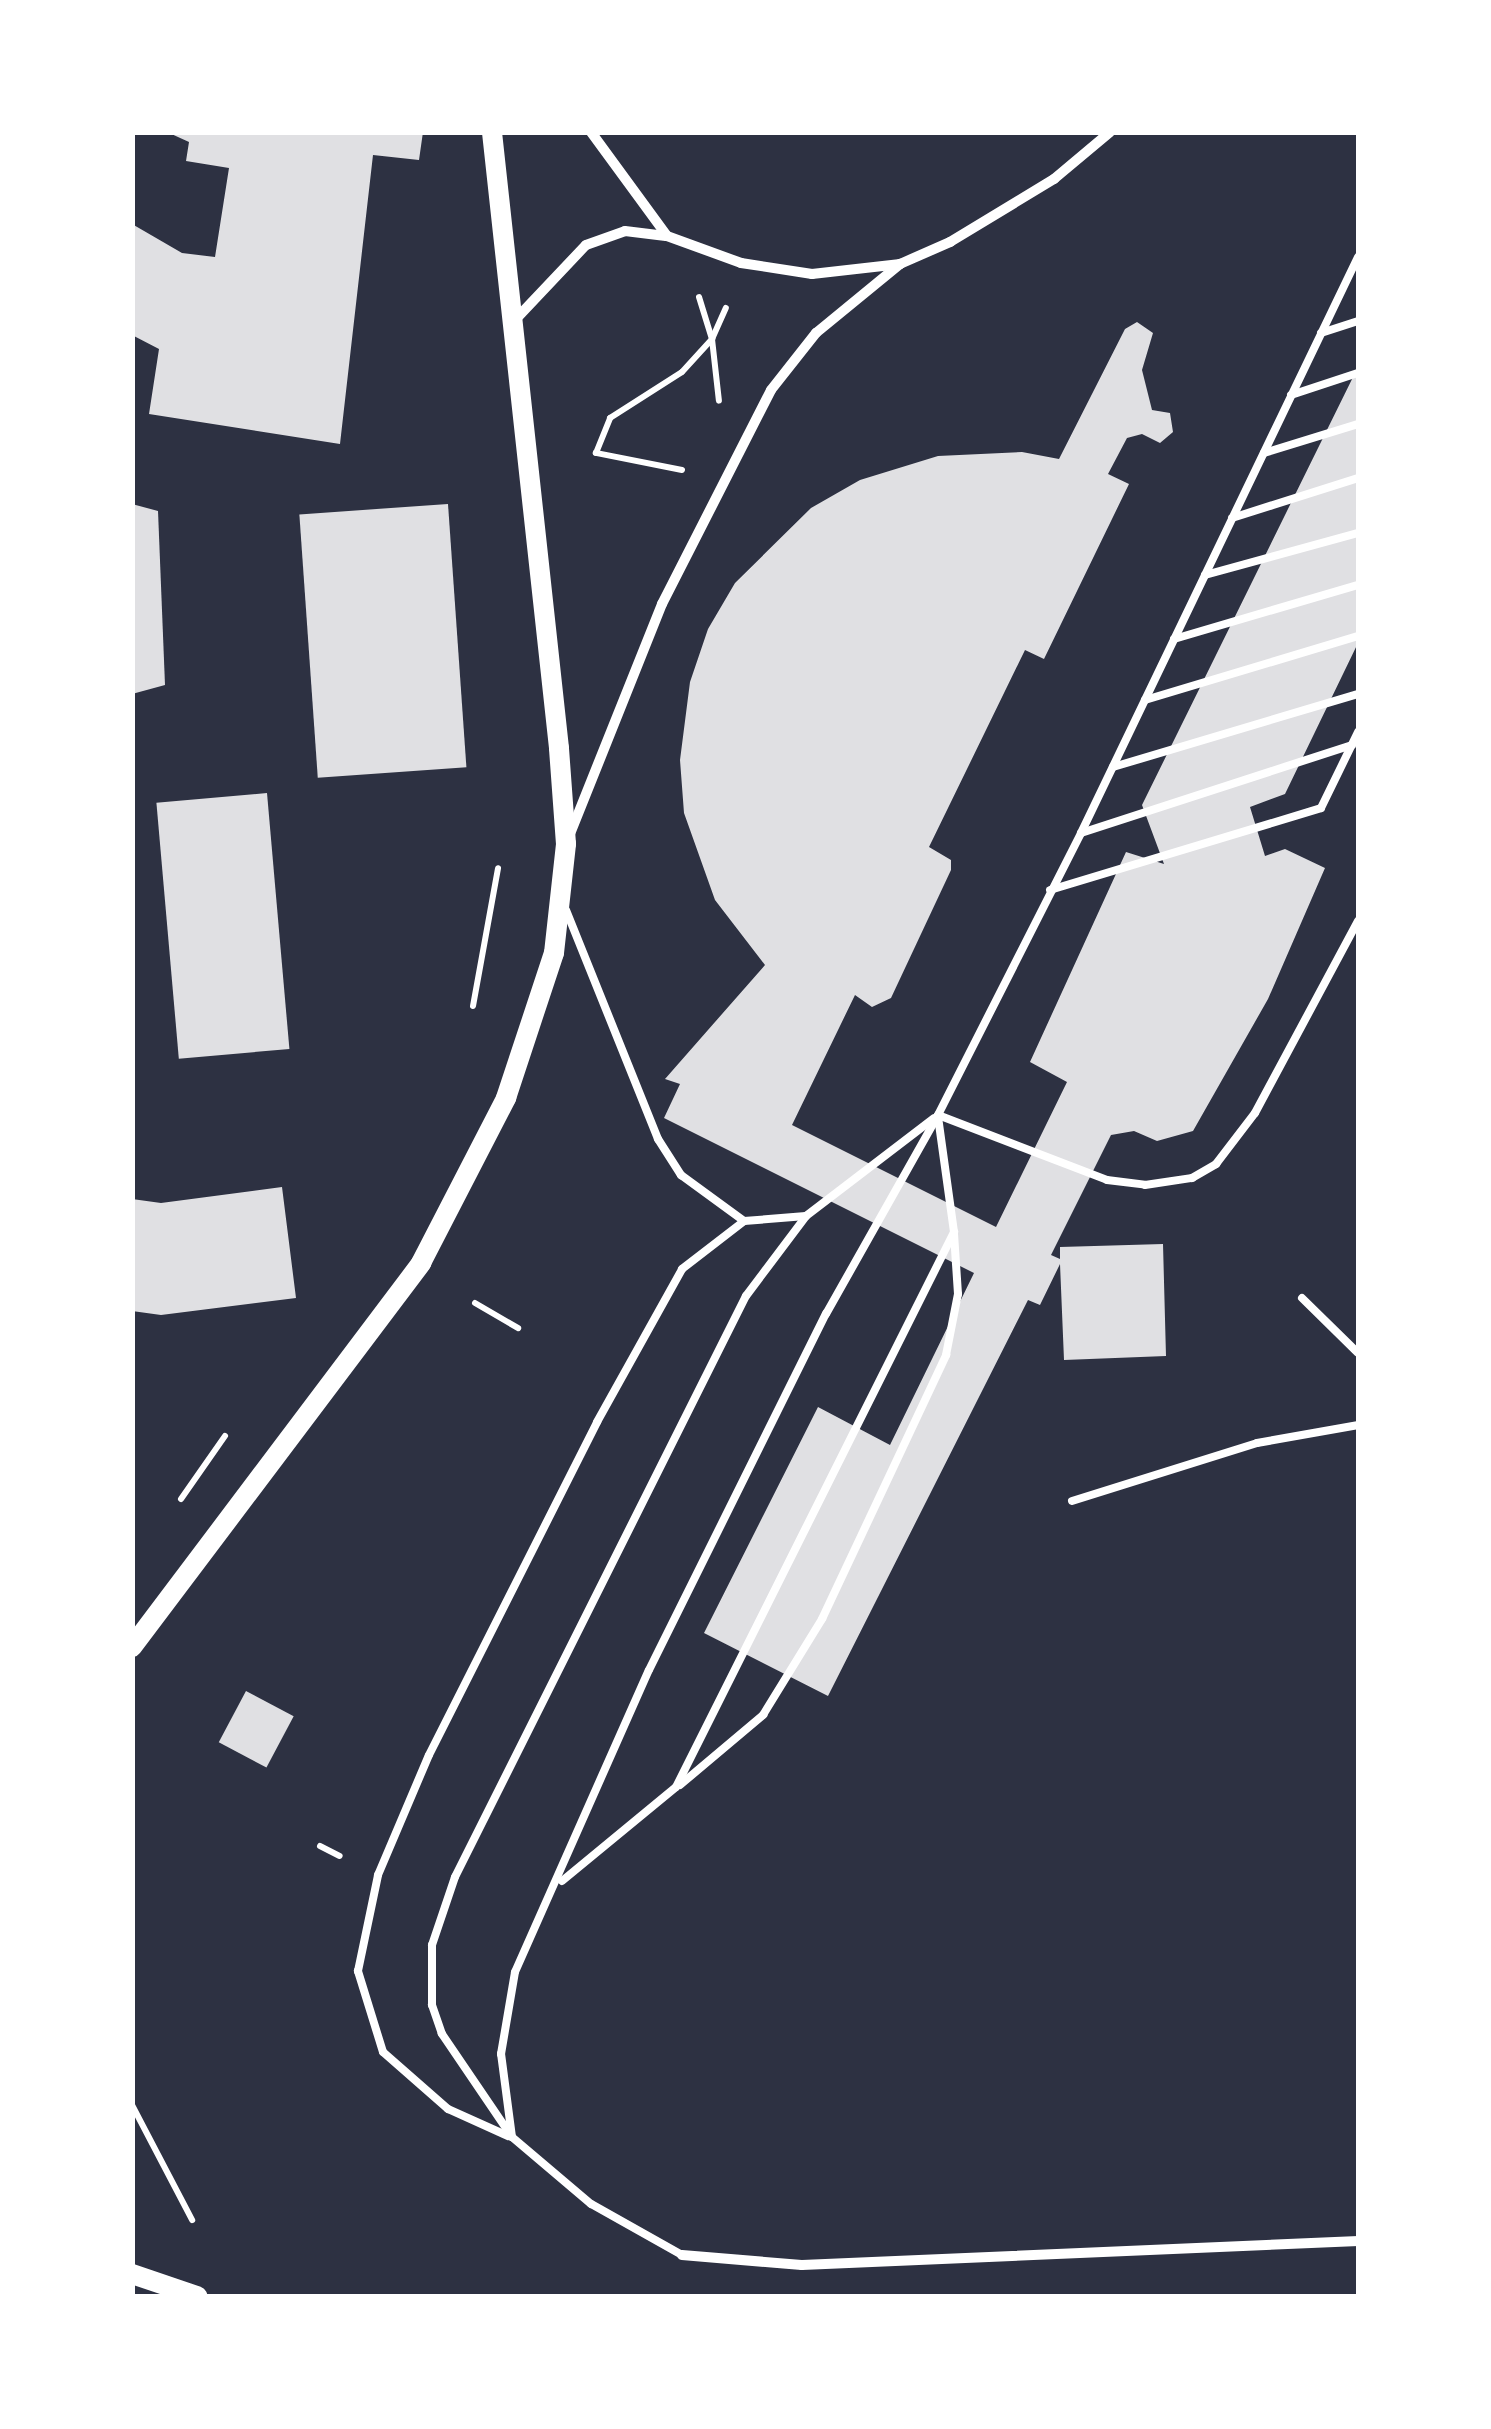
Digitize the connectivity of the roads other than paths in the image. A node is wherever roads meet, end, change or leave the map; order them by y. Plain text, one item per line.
1 (492, 132) edge
2 (591, 132) edge
3 (1110, 132) edge
4 (667, 236) junction
5 (1358, 257) edge
6 (900, 264) junction
7 (1354, 272) edge
8 (515, 320) junction
9 (1358, 321) edge
10 (1321, 333) junction
11 (1358, 373) edge
12 (1291, 395) junction
13 (1358, 424) edge
14 (1264, 453) junction
15 (1358, 478) edge
16 (1232, 518) junction
17 (1358, 533) edge
18 (1205, 576) junction
19 (1358, 585) edge
20 (1358, 636) edge
21 (1174, 639) junction
22 (1358, 694) edge
23 (1146, 700) junction
24 (1358, 732) edge
25 (1352, 745) junction
26 (1113, 767) junction
27 (1081, 833) junction
28 (566, 844) junction
29 (1050, 890) junction
30 (563, 902) junction
31 (1358, 921) edge
32 (938, 1115) junction
33 (806, 1216) junction
34 (744, 1221) junction
35 (954, 1232) junction
36 (1302, 1298) dead end
37 (1358, 1353) edge
38 (1358, 1425) edge
39 (1072, 1501) dead end
40 (132, 1647) edge
41 (676, 1787) junction
42 (558, 1884) junction
43 (512, 2137) junction
44 (1358, 2241) edge
45 (682, 2254) joint
46 (132, 2274) edge
47 (197, 2296) edge

1 - 8 main road
2 - 4 street
3 - 6 street
4 - 6 street
4 - 8 street
5 - 7 lane
6 - 28 street
7 - 10 lane
8 - 28 main road
9 - 10 lane
10 - 12 lane
11 - 12 lane
12 - 14 lane
13 - 14 lane
14 - 16 lane
15 - 16 lane
16 - 18 lane
17 - 18 lane
18 - 21 lane
19 - 21 lane
20 - 23 lane
21 - 23 lane
22 - 26 lane
23 - 26 lane
24 - 25 lane
25 - 27 lane
25 - 29 lane
26 - 27 lane
27 - 29 lane
28 - 30 main road
29 - 32 lane
30 - 34 lane
30 - 40 main road
31 - 32 lane
32 - 33 lane
32 - 35 lane
32 - 42 lane
33 - 34 lane
33 - 43 lane
34 - 43 lane
35 - 41 lane
35 - 41 lane
36 - 37 lane
38 - 39 lane
41 - 42 lane
42 - 43 lane
43 - 45 lane
44 - 45 street
46 - 47 main road

